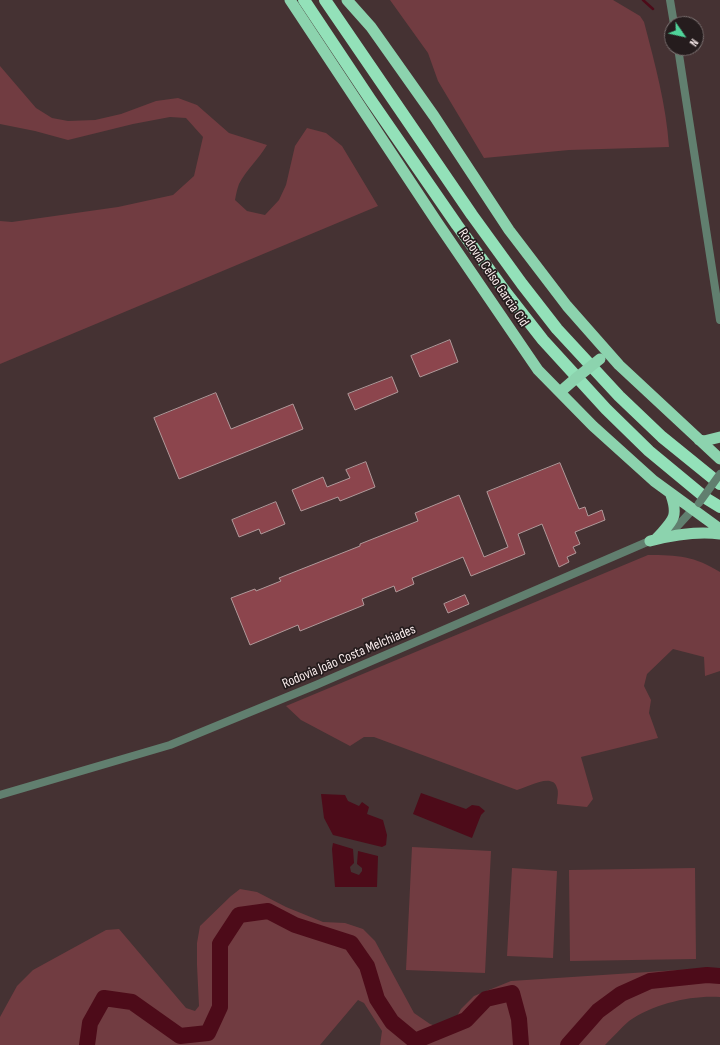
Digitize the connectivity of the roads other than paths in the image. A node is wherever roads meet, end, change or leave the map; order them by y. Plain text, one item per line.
1 (290, 0) edge
2 (304, 0) edge
3 (325, 0) edge
4 (347, 0) edge
5 (670, 0) edge
6 (673, 16) edge
7 (679, 56) edge
8 (720, 320) edge
9 (603, 356) junction
10 (560, 392) junction
11 (720, 437) edge
12 (699, 440) junction
13 (720, 459) edge
14 (720, 474) edge
15 (720, 484) edge
16 (671, 494) junction
17 (696, 506) junction
18 (720, 507) edge
19 (720, 529) edge
20 (720, 534) edge
21 (653, 540) junction
22 (0, 796) edge

1 - 10 highway, Rodovia Celso Garcia Cid
2 - 18 highway, Rodovia Celso Garcia Cid
3 - 15 highway, Rodovia Celso Garcia Cid
4 - 9 highway
5 - 6 street
7 - 8 street
9 - 10 highway, bridge
9 - 12 highway
10 - 16 highway, Rodovia Celso Garcia Cid
11 - 12 highway
12 - 13 highway
14 - 17 street, Rodovia João Costa Melchiades, bridge
16 - 17 highway, Rodovia Celso Garcia Cid
16 - 21 highway
17 - 19 highway, Rodovia Celso Garcia Cid
17 - 21 street, Rodovia João Costa Melchiades
20 - 21 highway
21 - 22 street, Rodovia João Costa Melchiades

